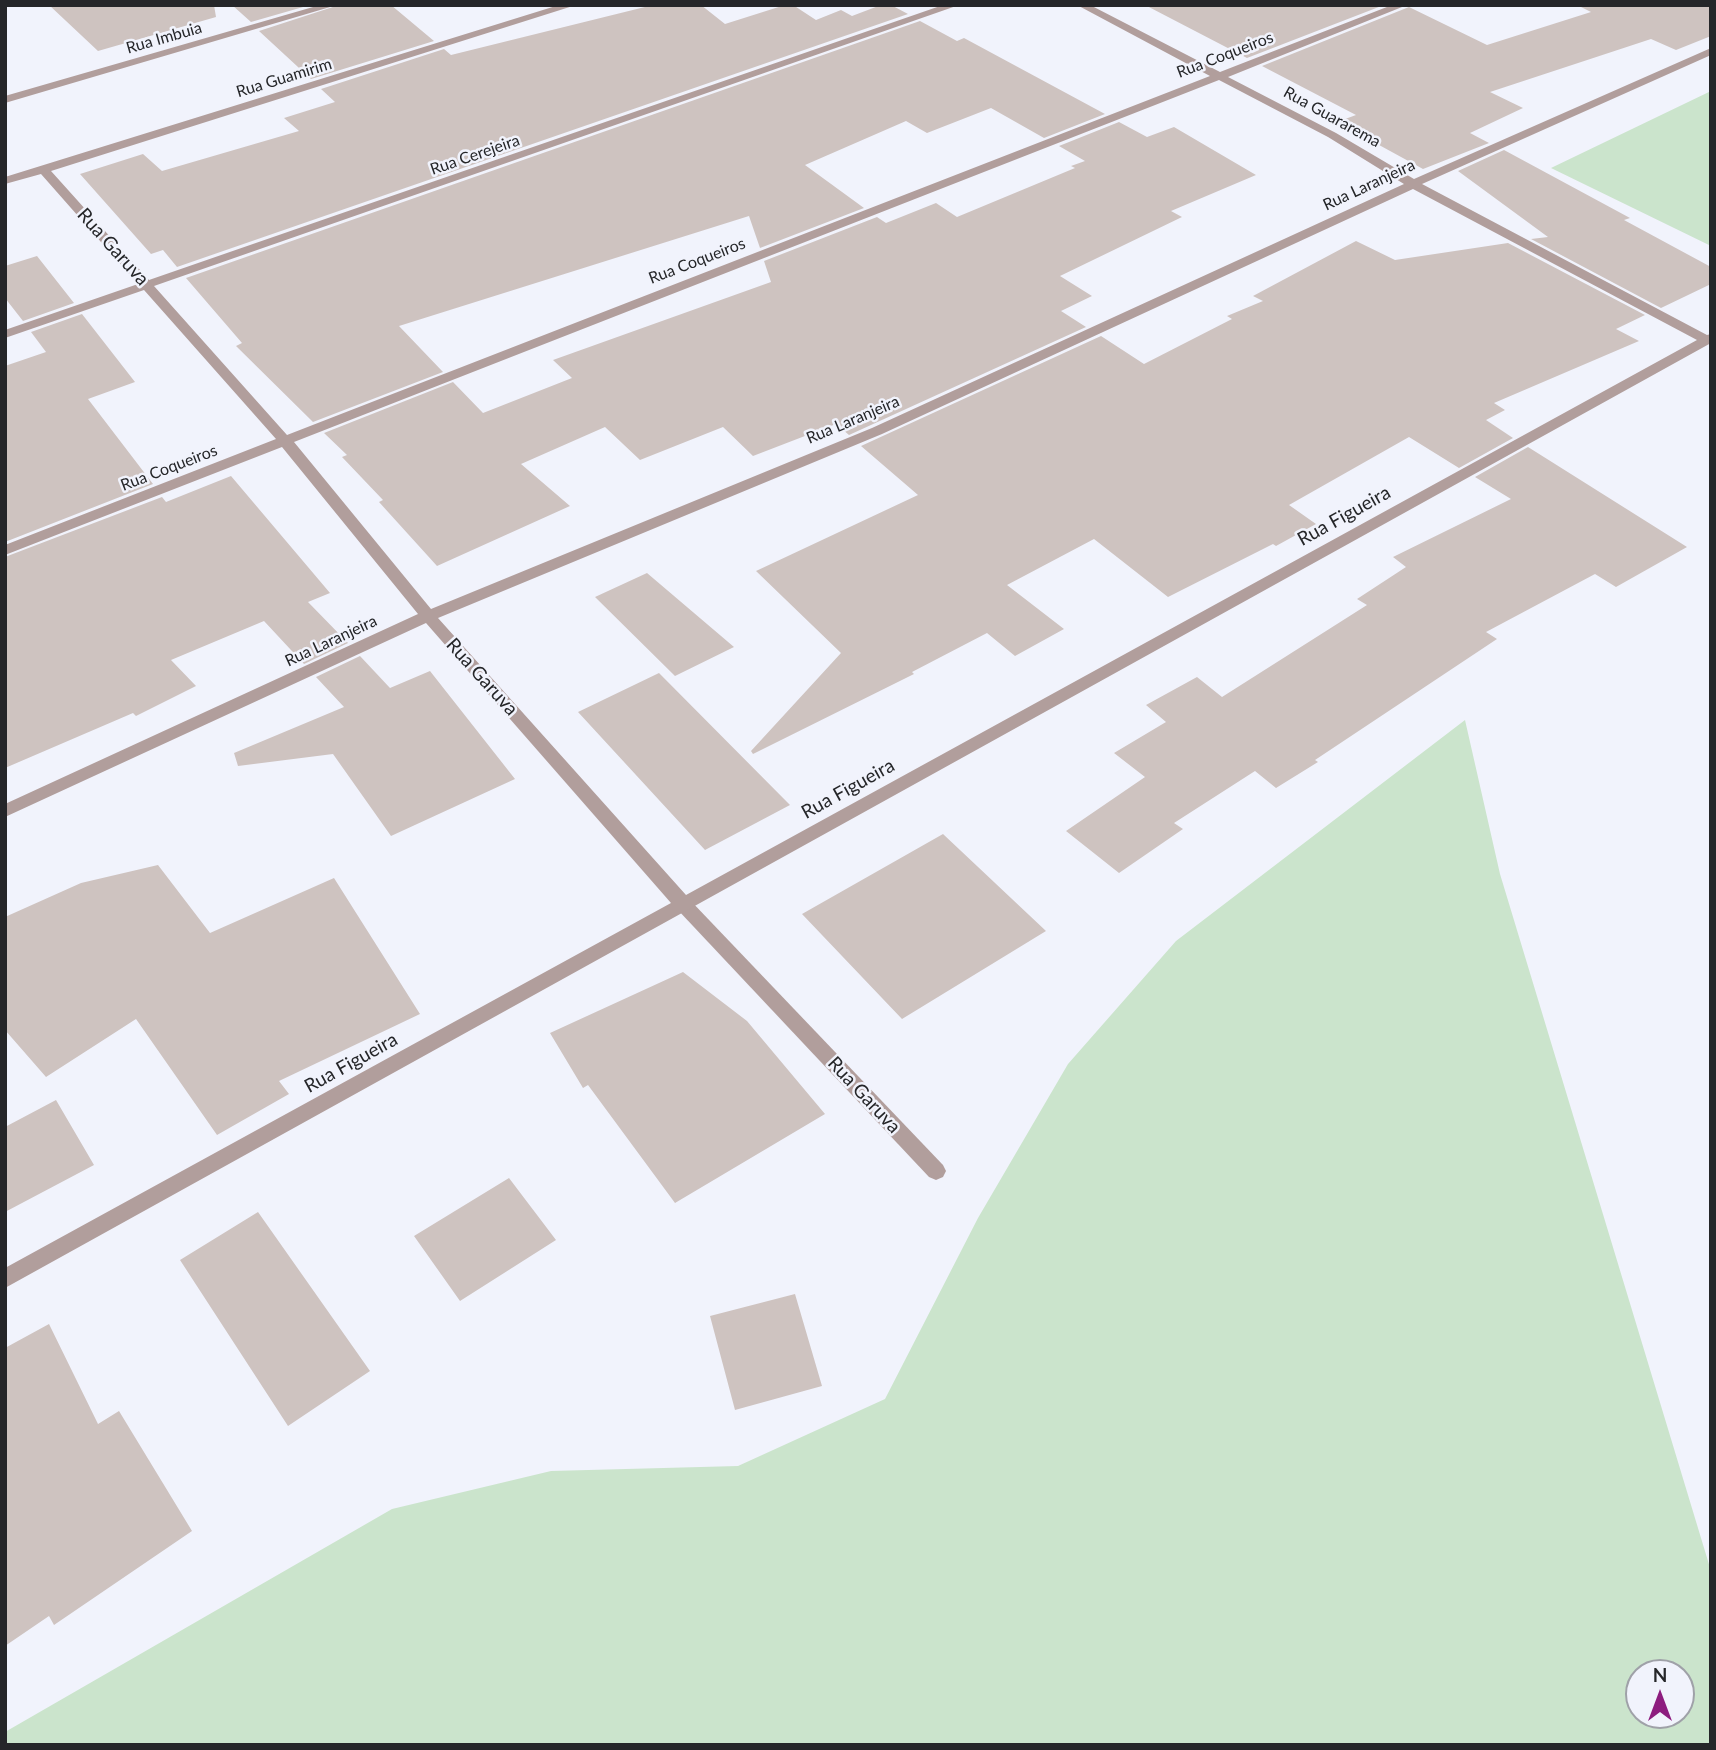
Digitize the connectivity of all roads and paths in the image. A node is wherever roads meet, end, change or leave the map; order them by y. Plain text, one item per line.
1 (332, 5) edge
2 (571, 5) edge
3 (954, 5) edge
4 (1082, 5) edge
5 (1402, 5) edge
6 (1711, 51) edge
7 (1219, 76) junction
8 (5, 100) edge
9 (44, 169) junction
10 (5, 181) edge
11 (1413, 184) junction
12 (148, 286) junction
13 (5, 334) edge
14 (1709, 340) edge
15 (285, 441) junction
16 (5, 550) edge
17 (428, 616) junction
18 (5, 811) edge
19 (683, 904) junction
20 (936, 1171) dead end
21 (5, 1279) edge

1 - 8 street, Rua Imbuia
2 - 9 street, Rua Guamirim
3 - 12 street, Rua Cerejeira
4 - 7 street, Rua Guararema
5 - 7 street, Rua Coqueiros
6 - 11 street, Rua Laranjeira
7 - 11 street, Rua Guararema
7 - 15 street, Rua Coqueiros
9 - 10 street, Rua Guamirim
9 - 12 street, Rua Garuva
11 - 14 street, Rua Guararema
11 - 17 street, Rua Laranjeira
12 - 13 street, Rua Cerejeira
12 - 15 street, Rua Garuva
14 - 19 street, Rua Figueira
15 - 16 street, Rua Coqueiros
15 - 17 street, Rua Garuva
17 - 18 street, Rua Laranjeira
17 - 19 street, Rua Garuva
19 - 20 street, Rua Garuva
19 - 21 street, Rua Figueira

